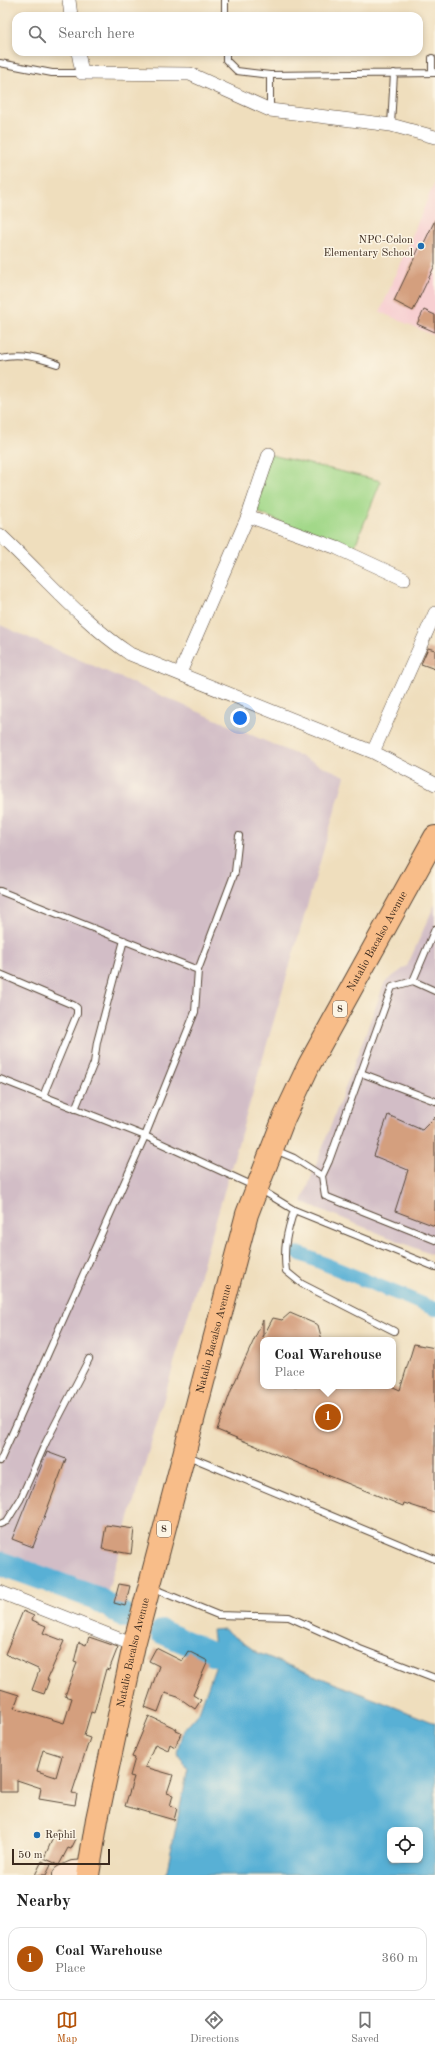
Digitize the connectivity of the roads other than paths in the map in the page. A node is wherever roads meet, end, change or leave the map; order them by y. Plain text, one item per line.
1 (69, 0) edge
2 (225, 0) edge
3 (70, 12) edge
4 (225, 12) edge
5 (79, 56) edge
6 (226, 56) edge
7 (432, 58) dead end
8 (0, 63) edge
9 (82, 73) junction
10 (394, 73) junction
11 (434, 73) edge
12 (270, 74) junction
13 (270, 110) junction
14 (391, 125) junction
15 (435, 137) edge
16 (0, 357) edge
17 (57, 364) dead end
18 (269, 454) dead end
19 (248, 516) junction
20 (0, 535) edge
21 (404, 579) dead end
22 (435, 613) edge
23 (180, 674) junction
24 (373, 752) junction
25 (435, 784) edge
26 (240, 836) dead end
27 (433, 846) edge
28 (0, 891) edge
29 (435, 929) edge
30 (124, 940) junction
31 (198, 970) junction
32 (0, 974) edge
33 (413, 981) junction
34 (435, 991) edge
35 (361, 1073) junction
36 (0, 1079) edge
37 (43, 1096) junction
38 (435, 1101) edge
39 (75, 1109) junction
40 (145, 1136) junction
41 (272, 1149) junction
42 (322, 1176) junction
43 (258, 1188) junction
44 (294, 1210) junction
45 (435, 1240) edge
46 (435, 1267) edge
47 (394, 1331) dead end
48 (89, 1359) dead end
49 (183, 1454) junction
50 (0, 1461) edge
51 (0, 1524) edge
52 (435, 1559) edge
53 (149, 1586) junction
54 (0, 1592) edge
55 (134, 1645) junction
56 (435, 1678) edge
57 (88, 1872) edge
58 (62, 1875) edge

1 - 3 street
2 - 4 lane
5 - 9 street
6 - 12 lane
7 - 11 lane
8 - 9 lane
9 - 13 street
10 - 11 lane
10 - 12 lane
10 - 14 lane
12 - 13 lane
13 - 14 street
14 - 15 street
16 - 17 lane
18 - 19 street
19 - 21 street
19 - 23 street
20 - 23 street
22 - 24 street
23 - 24 street
24 - 25 street
26 - 31 lane
27 - 41 highway, Natalio Bacalso Avenue / 8
28 - 30 lane
29 - 33 lane
30 - 31 lane
30 - 39 lane
31 - 40 lane
32 - 37 lane
33 - 34 lane
33 - 35 lane
35 - 38 lane
35 - 42 lane
36 - 37 lane
37 - 39 lane
39 - 40 lane
40 - 43 lane
40 - 50 lane
41 - 42 lane
41 - 43 highway, Natalio Bacalso Avenue / 8
42 - 45 lane
43 - 44 lane
43 - 49 highway, Natalio Bacalso Avenue / 8
44 - 46 lane
44 - 47 lane
48 - 51 lane
49 - 52 lane
49 - 53 highway, Natalio Bacalso Avenue / 8
53 - 55 highway, Natalio Bacalso Avenue / 8
53 - 56 lane
54 - 55 street
55 - 57 highway, Natalio Bacalso Avenue / 8
57 - 58 street

